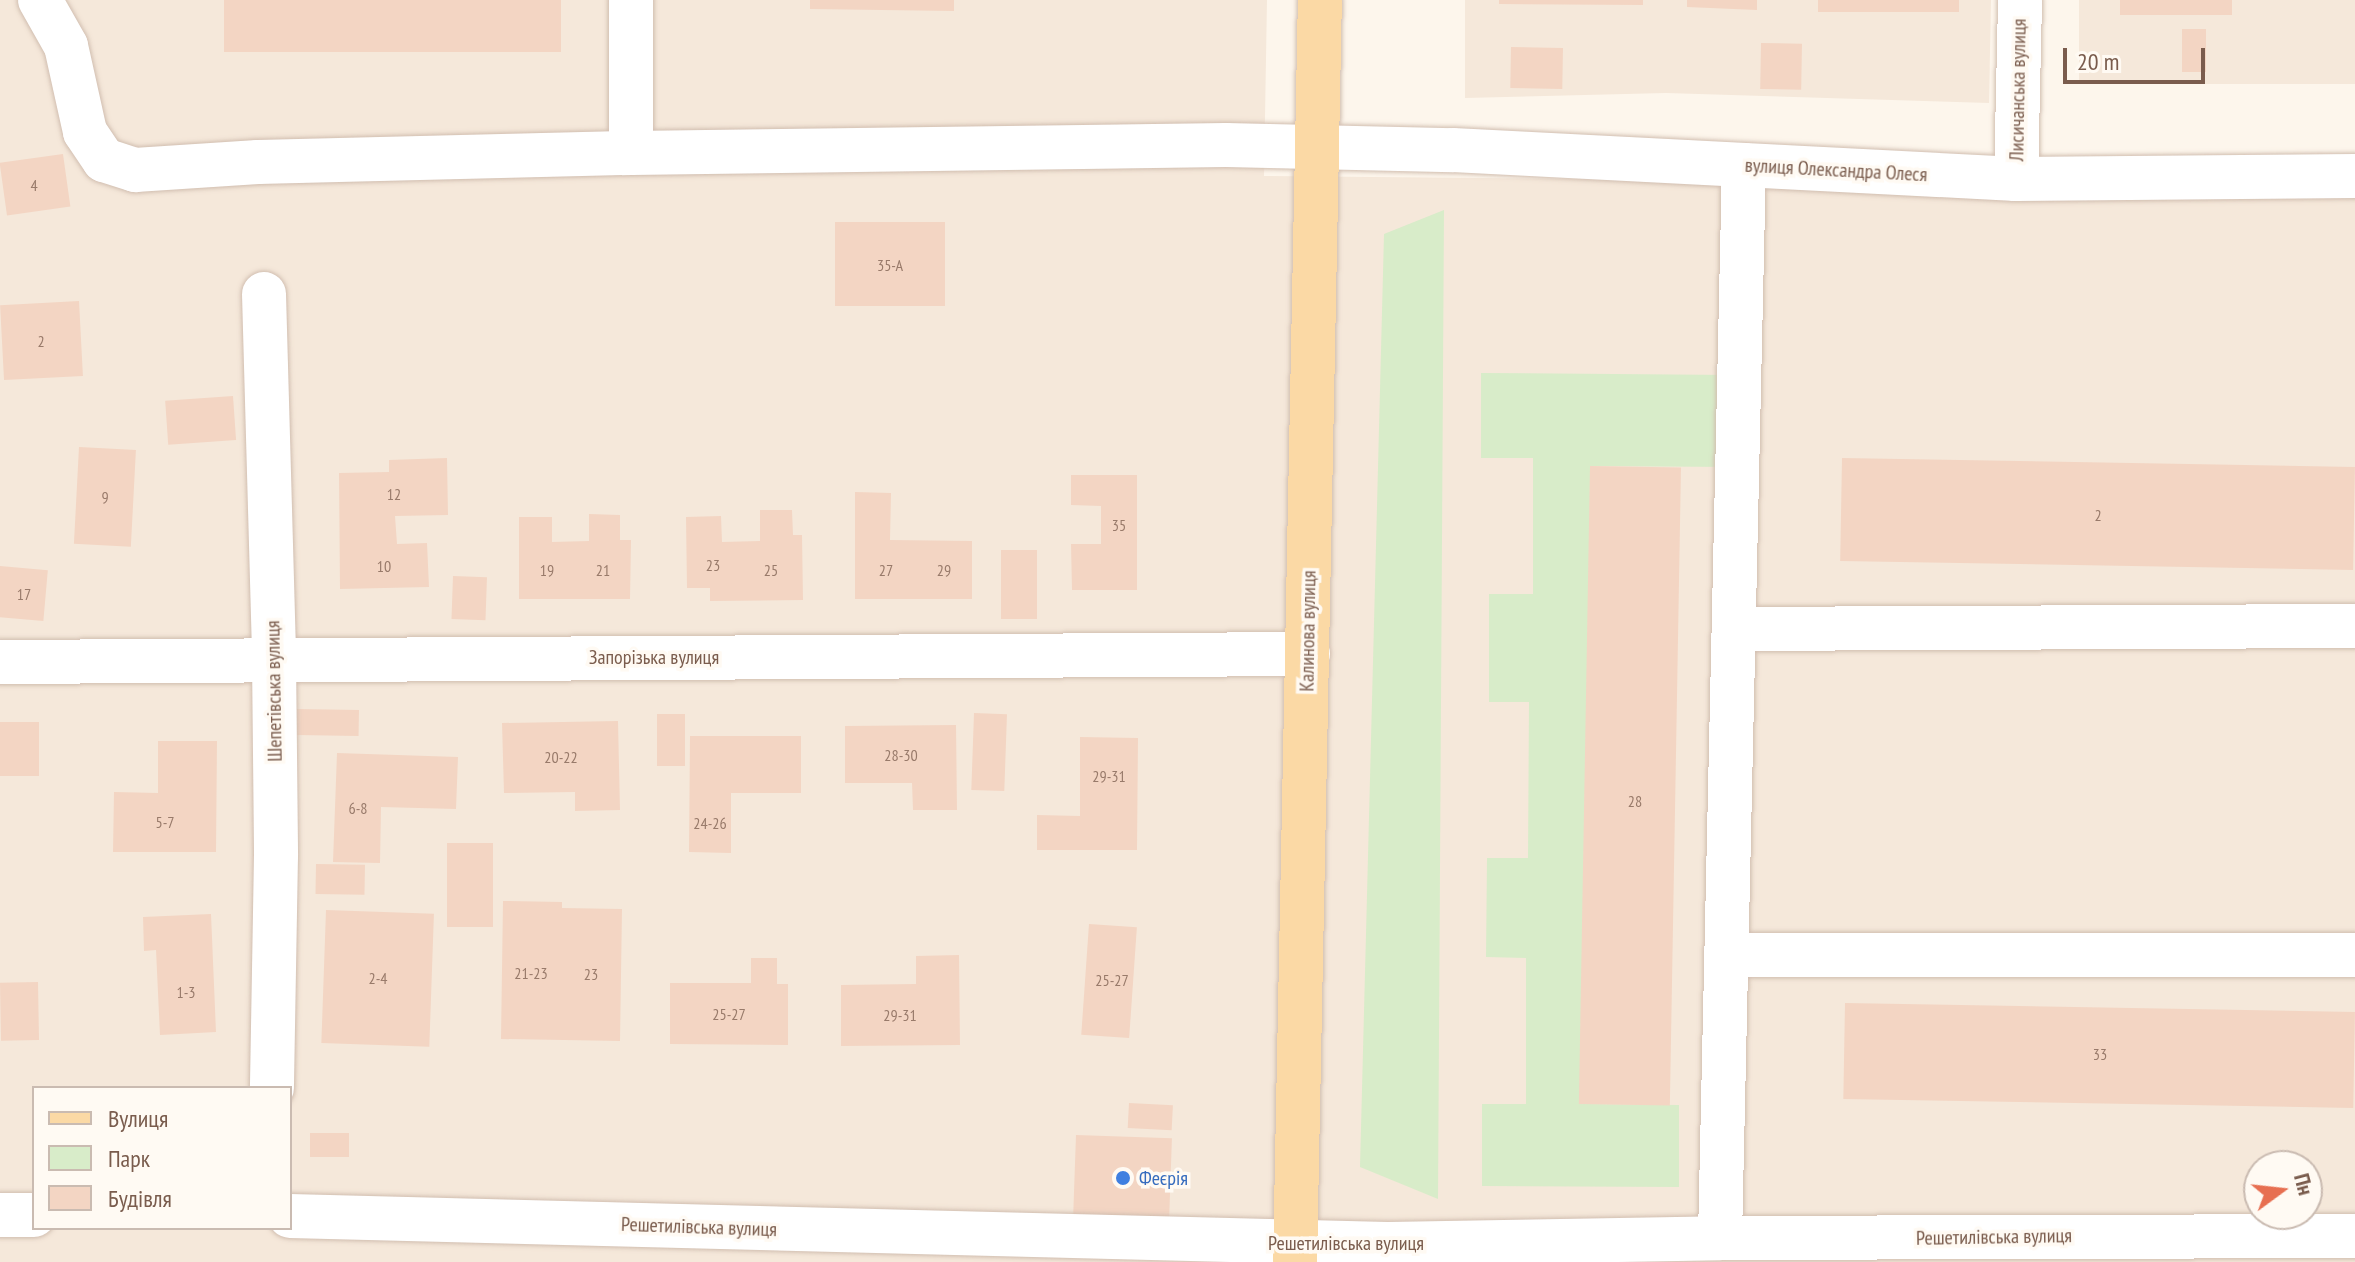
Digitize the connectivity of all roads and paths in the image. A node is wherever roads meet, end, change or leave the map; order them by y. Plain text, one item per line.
1 (40, 0) edge
2 (631, 0) edge
3 (1320, 0) edge
4 (2020, 0) edge
5 (1317, 147) junction
6 (631, 153) junction
7 (1744, 165) junction
8 (2355, 176) edge
9 (2016, 179) junction
10 (264, 294) dead end
11 (2355, 626) edge
12 (1735, 629) junction
13 (1308, 654) junction
14 (274, 659) junction
15 (0, 662) edge
16 (1727, 955) junction
17 (2355, 955) edge
18 (272, 1086) edge
19 (0, 1215) edge
20 (32, 1215) edge
21 (292, 1216) edge
22 (2355, 1236) edge
23 (1720, 1238) junction
24 (2067, 1249) edge
25 (1868, 1251) edge
26 (1295, 1253) edge

1 - 6 street, вулиця Олександра Олеся
2 - 6 street
3 - 5 main road, Калинова вулиця
4 - 9 street, Лисичанська вулиця
5 - 6 street, вулиця Олександра Олеся
5 - 7 street, вулиця Олександра Олеся
5 - 13 main road, Калинова вулиця
7 - 9 street, вулиця Олександра Олеся
7 - 12 street
8 - 9 street, вулиця Олександра Олеся
10 - 14 street, Шепетівська вулиця
11 - 12 street
12 - 16 street
13 - 14 street, Запорізька вулиця
13 - 26 main road, Калинова вулиця
14 - 15 street, Запорізька вулиця
14 - 18 street, Шепетівська вулиця
16 - 17 street
16 - 23 street
19 - 20 street
21 - 26 street, Решетилівська вулиця
22 - 24 street, Решетилівська вулиця
23 - 25 street, Решетилівська вулиця
23 - 26 street, Решетилівська вулиця
24 - 25 street, Решетилівська вулиця

